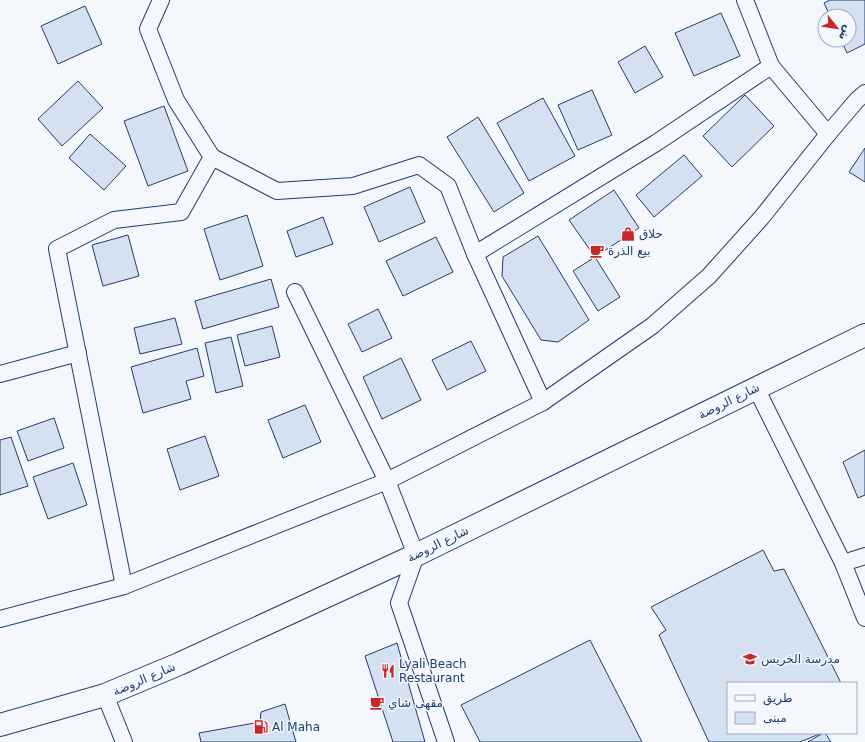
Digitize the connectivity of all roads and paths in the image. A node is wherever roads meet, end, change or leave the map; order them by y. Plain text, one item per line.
1 (162, 0) edge
2 (745, 0) edge
3 (771, 66) junction
4 (865, 93) edge
5 (828, 134) junction
6 (212, 157) junction
7 (475, 254) junction
8 (295, 292) dead end
9 (865, 335) edge
10 (78, 353) junction
11 (0, 374) edge
12 (756, 388) junction
13 (543, 402) junction
14 (387, 481) junction
15 (416, 555) junction
16 (865, 556) edge
17 (843, 563) junction
18 (124, 586) junction
19 (865, 618) edge
20 (0, 619) edge
21 (105, 695) junction
22 (0, 725) edge
23 (124, 742) edge
24 (446, 742) edge

1 - 6 street
2 - 3 street
3 - 5 street
3 - 7 street
4 - 5 street
5 - 13 street
6 - 7 street
6 - 10 street
7 - 13 street
8 - 14 street
9 - 12 main road, شارع الروضة
10 - 11 street
10 - 18 street
12 - 15 main road, شارع الروضة
12 - 17 street
13 - 14 street
14 - 15 street
14 - 18 street
15 - 21 main road, شارع الروضة
15 - 24 street
16 - 17 street
17 - 19 street
18 - 20 street
21 - 22 main road, شارع الروضة
21 - 23 street

